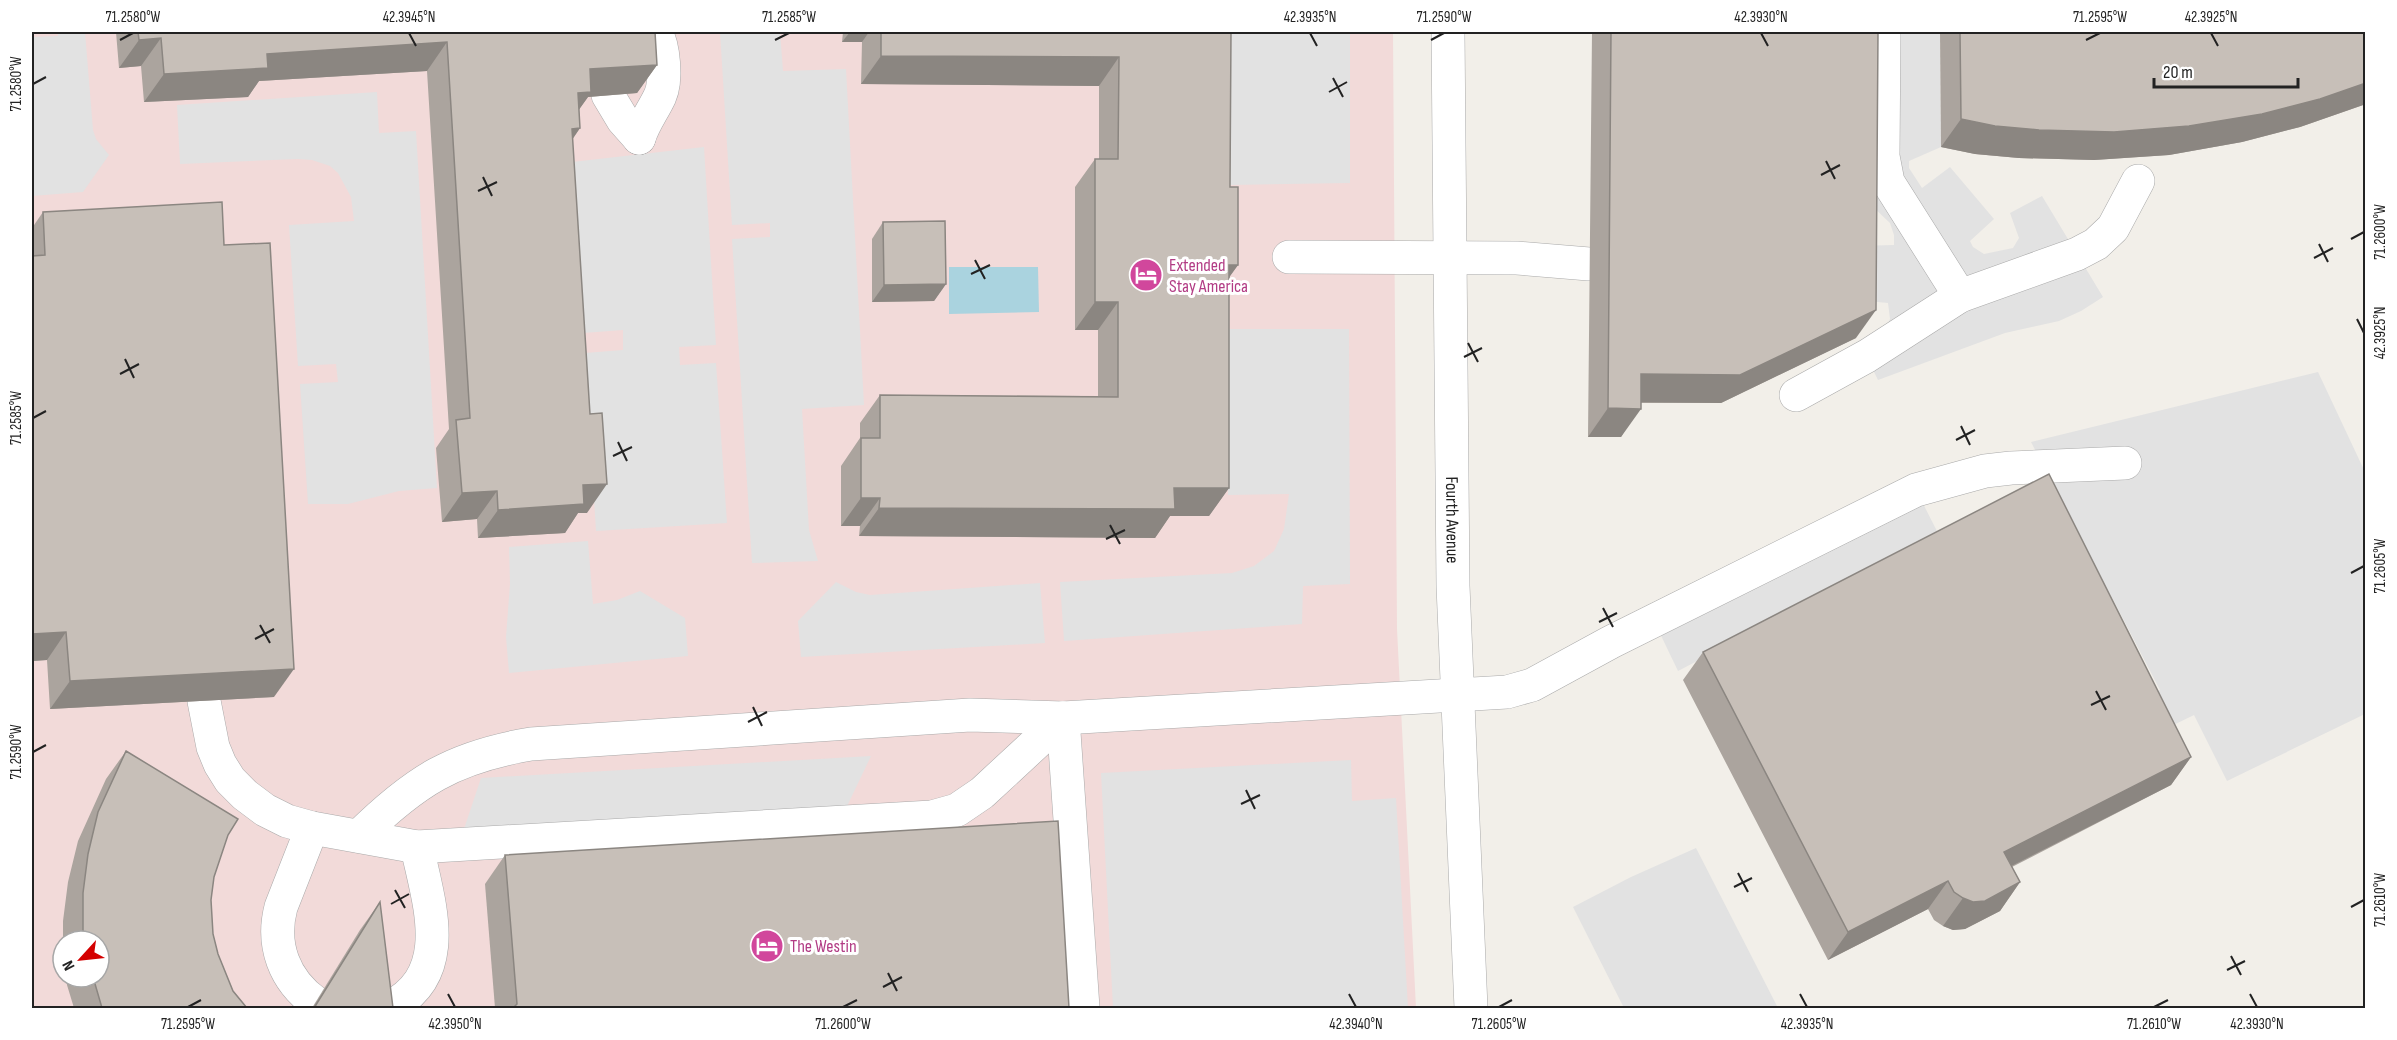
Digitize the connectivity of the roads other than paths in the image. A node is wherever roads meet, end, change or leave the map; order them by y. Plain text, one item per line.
1 (656, 32) edge
2 (1448, 32) edge
3 (1884, 32) edge
4 (608, 95) edge
5 (2138, 181) dead end
6 (1289, 257) dead end
7 (1450, 258) junction
8 (1589, 264) dead end
9 (1960, 296) junction
10 (1796, 395) dead end
11 (2125, 463) dead end
12 (1458, 693) junction
13 (204, 701) edge
14 (1063, 718) junction
15 (312, 828) junction
16 (359, 836) junction
17 (417, 847) junction
18 (316, 1003) edge
19 (388, 1008) edge
20 (1083, 1008) edge
21 (1471, 1008) edge

1 - 4 street
2 - 7 street, Fourth Avenue
3 - 9 street
5 - 9 street
6 - 7 street
7 - 8 street
7 - 12 street, Fourth Avenue
9 - 10 street
11 - 12 street
12 - 14 street
12 - 21 street, Fourth Avenue
13 - 15 street
14 - 16 street
14 - 17 street
14 - 20 street
15 - 16 street
15 - 18 street
16 - 17 street
17 - 19 street

